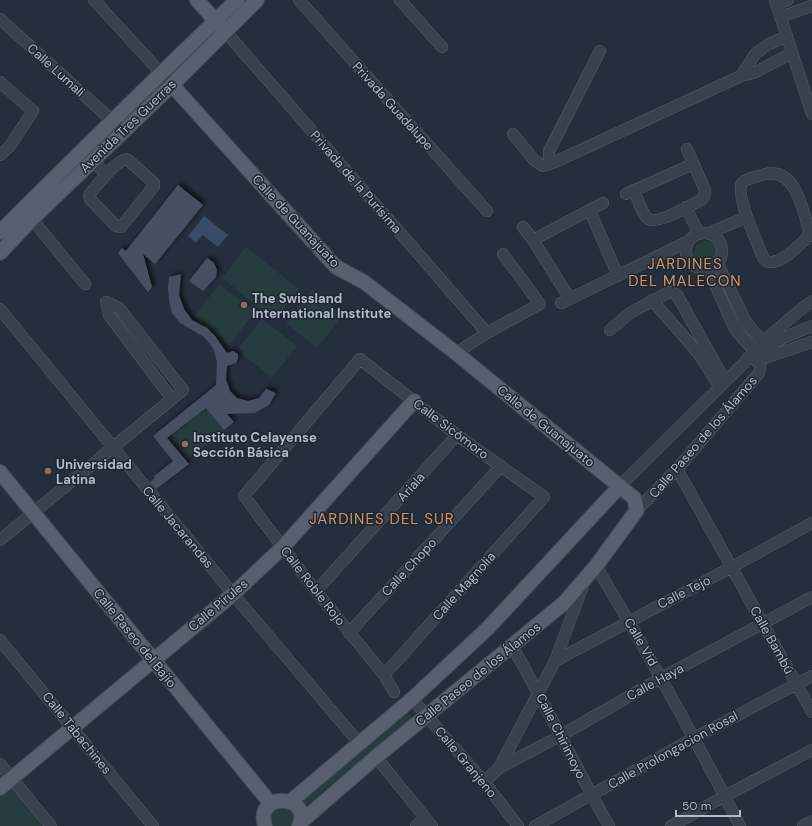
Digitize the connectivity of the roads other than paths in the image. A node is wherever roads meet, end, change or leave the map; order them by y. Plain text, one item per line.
1 (94, 0) edge
2 (197, 0) edge
3 (237, 0) edge
4 (257, 0) edge
5 (299, 0) edge
6 (400, 0) edge
7 (788, 0) edge
8 (776, 2) edge
9 (812, 6) edge
10 (780, 17) junction
11 (0, 19) edge
12 (216, 20) junction
13 (225, 32) junction
14 (786, 36) junction
15 (442, 47) dead end
16 (600, 51) dead end
17 (792, 53) junction
18 (162, 74) junction
19 (741, 76) junction
20 (0, 82) edge
21 (172, 85) junction
22 (812, 114) edge
23 (112, 120) junction
24 (123, 130) junction
25 (513, 134) dead end
26 (83, 149) junction
27 (687, 150) dead end
28 (0, 156) edge
29 (93, 160) junction
30 (555, 162) junction
31 (693, 164) junction
32 (106, 175) junction
33 (603, 204) dead end
34 (686, 207) junction
35 (487, 211) dead end
36 (590, 211) junction
37 (747, 217) junction
38 (32, 219) junction
39 (725, 226) junction
40 (523, 227) dead end
41 (0, 232) edge
42 (704, 233) junction
43 (811, 233) edge
44 (533, 240) junction
45 (689, 241) junction
46 (722, 246) junction
47 (674, 248) junction
48 (0, 253) edge
49 (686, 253) junction
50 (503, 254) dead end
51 (713, 266) junction
52 (618, 276) junction
53 (84, 284) dead end
54 (652, 300) junction
55 (812, 301) edge
56 (0, 309) edge
57 (812, 326) edge
58 (610, 330) dead end
59 (486, 333) junction
60 (764, 341) junction
61 (812, 342) edge
62 (148, 345) junction
63 (703, 351) junction
64 (456, 353) junction
65 (138, 354) junction
66 (757, 355) junction
67 (741, 366) junction
68 (722, 384) junction
69 (172, 399) junction
70 (414, 401) junction
71 (458, 435) junction
72 (112, 448) junction
73 (501, 466) junction
74 (677, 469) junction
75 (0, 472) edge
76 (620, 486) junction
77 (244, 496) joint
78 (544, 497) joint
79 (637, 510) junction
80 (33, 512) junction
81 (811, 526) edge
82 (0, 540) edge
83 (282, 548) junction
84 (596, 566) junction
85 (732, 567) junction
86 (586, 578) junction
87 (316, 591) junction
88 (233, 594) junction
89 (812, 597) edge
90 (629, 620) junction
91 (763, 624) junction
92 (349, 632) junction
93 (0, 640) edge
94 (512, 646) junction
95 (152, 660) junction
96 (555, 661) junction
97 (384, 675) junction
98 (812, 676) edge
99 (661, 678) junction
100 (796, 684) junction
101 (394, 692) dead end
102 (538, 692) junction
103 (412, 698) junction
104 (812, 712) edge
105 (427, 716) junction
106 (73, 728) junction
107 (560, 736) junction
108 (694, 738) junction
109 (359, 743) junction
110 (812, 750) edge
111 (376, 757) junction
112 (0, 764) edge
113 (499, 768) junction
114 (12, 778) junction
115 (484, 782) junction
116 (0, 788) edge
117 (592, 795) junction
118 (724, 796) junction
119 (291, 801) junction
120 (270, 804) junction
121 (812, 821) edge
122 (429, 822) edge
123 (301, 823) edge
124 (262, 824) edge
125 (51, 826) edge
126 (153, 826) edge
127 (416, 826) edge
128 (518, 826) edge
129 (535, 826) edge
130 (609, 826) edge
131 (671, 826) edge
132 (740, 826) edge
133 (803, 826) edge

1 - 18 street, Calle de Guanajuato
2 - 12 main road
3 - 12 main road, Avenida Tres Guerras
4 - 13 main road, Avenida Tres Guerras
5 - 35 street, Privada Guadalupe
6 - 15 street
7 - 8 street
8 - 10 street
9 - 10 street
10 - 14 street
11 - 23 street, Calle Lumali
12 - 13 main road
12 - 18 main road, Avenida Tres Guerras
13 - 21 main road, Avenida Tres Guerras
13 - 59 street, Privada de la Purísima
14 - 17 street
14 - 19 street
16 - 30 street
17 - 19 street
17 - 22 street
18 - 21 street, Calle de Guanajuato
18 - 23 main road, Avenida Tres Guerras
19 - 30 street
20 - 28 street
21 - 24 main road, Avenida Tres Guerras
21 - 64 main road, Calle de Guanajuato
23 - 24 street, Calle Lumali
23 - 26 main road, Avenida Tres Guerras
24 - 29 main road, Avenida Tres Guerras
25 - 30 street
26 - 29 street
26 - 41 main road, Avenida Tres Guerras
27 - 31 street
29 - 32 street
29 - 38 main road, Avenida Tres Guerras
31 - 34 street
31 - 34 street
32 - 32 street
33 - 36 street
34 - 42 street
36 - 44 street
36 - 52 street
37 - 39 street
37 - 43 street
37 - 43 street
38 - 48 main road, Avenida Tres Guerras
38 - 53 street
39 - 42 street
39 - 46 street
40 - 44 street
42 - 45 street
42 - 46 street
44 - 52 street
45 - 47 street
45 - 49 street
46 - 51 street
47 - 49 street
47 - 52 street
49 - 51 street
50 - 59 street
51 - 60 street
51 - 66 street
54 - 58 street
54 - 63 street
54 - 63 street
55 - 60 street, Calle Paseo de los Álamos
56 - 72 street, Calle Jacarandas
57 - 67 street, Calle Paseo de los Álamos
59 - 64 street
60 - 66 street, Calle Paseo de los Álamos
61 - 66 street, Calle Paseo de los Álamos
62 - 65 street
62 - 65 street
62 - 69 street
63 - 68 street
64 - 76 main road, Calle de Guanajuato
65 - 69 street
66 - 67 street, Calle Paseo de los Álamos
66 - 74 street, Calle Paseo de los Álamos
67 - 68 street, Calle Paseo de los Álamos
68 - 76 street, Calle Paseo de los Álamos
69 - 72 street
70 - 71 street, Calle Sicómoro
70 - 77 street, Calle Sicómoro
70 - 83 main road, Calle Pirules
71 - 73 street, Calle Sicómoro
71 - 87 street, Ariala
72 - 80 street
72 - 88 street, Calle Jacarandas
73 - 78 street, Calle Sicómoro
73 - 92 street, Calle Chopo
74 - 79 street, Calle Paseo de los Álamos
74 - 85 street, Calle Bambú
75 - 80 main road, Calle Paseo del Bajío
76 - 79 main road, Calle Paseo de los Álamos
76 - 103 main road, Calle Paseo de los Álamos
77 - 83 street, Calle Roble Rojo
78 - 97 street, Calle Magnolia
79 - 84 main road, Calle Paseo de los Álamos
80 - 82 street
80 - 95 main road, Calle Paseo del Bajío
81 - 85 street, Calle Tejo
83 - 87 street, Calle Roble Rojo
83 - 88 main road, Calle Pirules
84 - 86 main road, Calle Paseo de los Álamos
84 - 90 street, Calle Vid
85 - 90 street, Calle Tejo
85 - 91 street, Calle Bambú
86 - 94 main road, Calle Paseo de los Álamos
86 - 96 street
87 - 92 street, Calle Roble Rojo
88 - 95 main road, Calle Pirules
88 - 109 street, Calle Jacarandas
89 - 91 street, Calle Haya
90 - 96 street, Calle Tejo
90 - 99 street, Calle Vid
91 - 99 street, Calle Haya
91 - 100 street, Calle Bambú
92 - 97 street, Calle Roble Rojo
93 - 106 street, Calle Tabachines
94 - 102 street, Calle Chirimoyo
94 - 105 main road, Calle Paseo de los Álamos
95 - 106 main road, Calle Pirules
95 - 120 main road, Calle Paseo del Bajío
96 - 102 street
97 - 101 street, Calle Roble Rojo
98 - 100 street, Calle Prolongacion Rosal
99 - 107 street, Calle Haya
99 - 108 street, Calle Vid
100 - 104 street, Calle Bambú
100 - 108 street, Calle Prolongacion Rosal
102 - 107 street, Calle Chirimoyo
102 - 113 street
103 - 105 street, Calle Granjeno
103 - 109 main road, Calle Paseo de los Álamos
105 - 111 main road, Calle Paseo de los Álamos
105 - 115 street, Calle Granjeno
106 - 114 main road, Calle Pirules
106 - 126 street, Calle Tabachines
107 - 113 street, Calle Haya
107 - 117 street, Calle Chirimoyo
108 - 117 street, Calle Prolongacion Rosal
108 - 118 street, Calle Vid
109 - 119 main road, Calle Paseo de los Álamos
110 - 118 street
111 - 122 street
111 - 123 main road, Calle Paseo de los Álamos
112 - 114 street
113 - 115 street
114 - 116 main road, Calle Pirules
114 - 125 street
115 - 128 street, Calle Granjeno
117 - 129 street, Calle Prolongacion Rosal
117 - 130 street, Calle Chirimoyo
118 - 131 street
118 - 132 street, Calle Vid
119 - 120 main road
119 - 123 main road
120 - 124 main road
121 - 133 street
122 - 127 street

